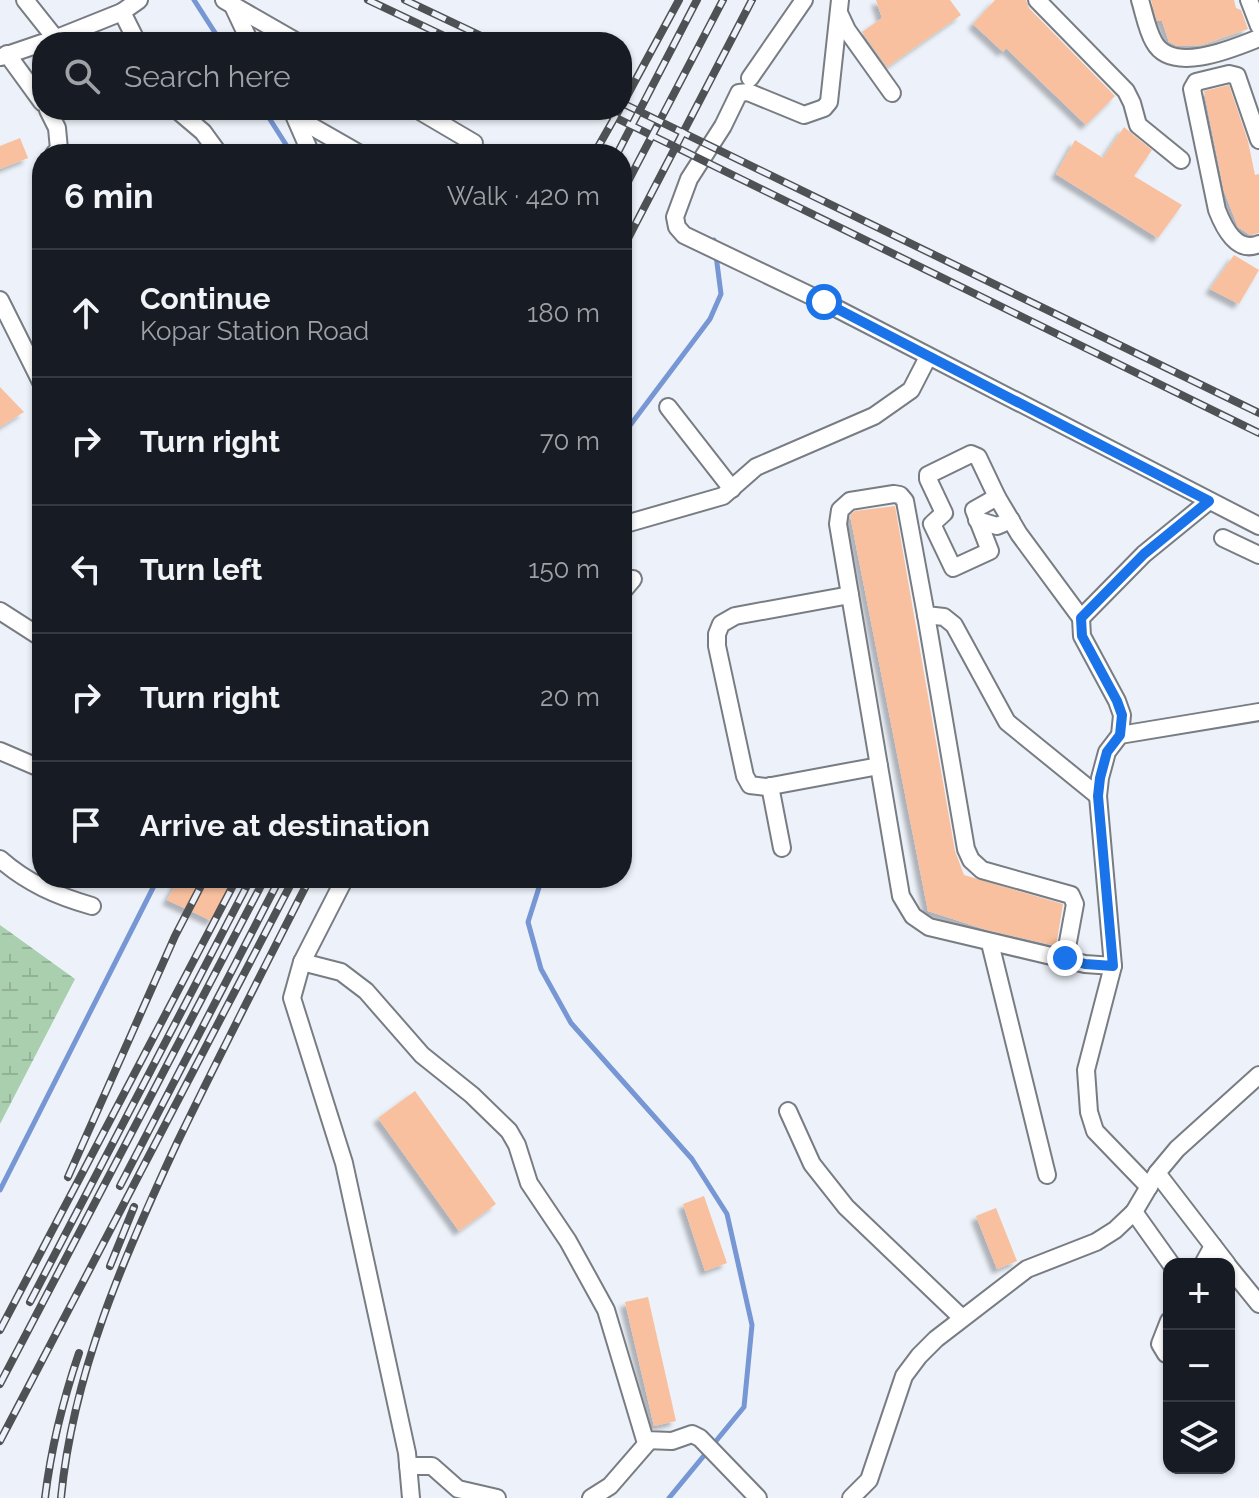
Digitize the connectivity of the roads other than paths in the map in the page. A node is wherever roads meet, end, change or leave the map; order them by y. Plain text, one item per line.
1 (25, 0) edge
2 (139, 0) edge
3 (804, 0) edge
4 (1037, 0) edge
5 (1140, 0) edge
6 (1249, 0) edge
7 (228, 3) edge
8 (839, 7) edge
9 (122, 12) junction
10 (1259, 26) edge
11 (43, 32) edge
12 (73, 32) edge
13 (132, 32) edge
14 (244, 32) edge
15 (279, 32) edge
16 (1259, 38) edge
17 (32, 47) edge
18 (4, 56) edge
19 (750, 78) dead end
20 (32, 90) edge
21 (892, 93) dead end
22 (53, 120) edge
23 (189, 120) edge
24 (297, 120) edge
25 (301, 120) edge
26 (435, 120) edge
27 (1259, 140) edge
28 (474, 143) dead end
29 (58, 144) edge
30 (212, 144) edge
31 (307, 144) edge
32 (330, 144) edge
33 (1181, 160) dead end
34 (1259, 244) edge
35 (0, 300) edge
36 (928, 357) junction
37 (32, 364) edge
38 (668, 407) dead end
39 (732, 489) junction
40 (997, 497) junction
41 (1209, 501) junction
42 (977, 520) junction
43 (1011, 520) junction
44 (632, 522) edge
45 (1259, 526) edge
46 (1223, 538) dead end
47 (1259, 555) edge
48 (850, 595) junction
49 (0, 611) edge
50 (926, 615) junction
51 (1081, 618) junction
52 (32, 632) edge
53 (1259, 712) edge
54 (1120, 735) junction
55 (0, 751) edge
56 (32, 765) edge
57 (879, 766) junction
58 (770, 786) junction
59 (1098, 796) junction
60 (782, 848) dead end
61 (0, 859) edge
62 (32, 883) edge
63 (42, 888) edge
64 (340, 888) edge
65 (92, 906) dead end
66 (990, 943) junction
67 (1065, 958) junction
68 (302, 962) junction
69 (1113, 966) junction
70 (1259, 1075) edge
71 (788, 1111) dead end
72 (1047, 1175) dead end
73 (1153, 1180) junction
74 (1134, 1212) junction
75 (1213, 1246) junction
76 (1167, 1258) edge
77 (1206, 1258) edge
78 (1222, 1258) edge
79 (1235, 1274) edge
80 (1259, 1304) edge
81 (962, 1318) junction
82 (649, 1441) junction
83 (408, 1466) junction
84 (411, 1498) edge
85 (497, 1498) edge
86 (591, 1498) edge
87 (758, 1498) edge
88 (851, 1498) edge

1 - 11 street
2 - 9 street
3 - 19 street
4 - 33 street
5 - 16 street
6 - 10 street
7 - 14 street
7 - 15 street
8 - 21 street
8 - 36 street
9 - 12 street
9 - 13 street
17 - 18 street
18 - 20 street
22 - 29 street
23 - 30 street
24 - 31 street
25 - 32 street
26 - 28 street
27 - 34 street
35 - 37 street
36 - 39 street
36 - 41 street
38 - 39 street
39 - 44 street
40 - 42 street
40 - 42 street
40 - 43 street
41 - 45 street
41 - 51 street
42 - 43 street
43 - 51 street
46 - 47 street
48 - 50 street
48 - 57 street
48 - 58 street
49 - 52 street
50 - 59 street
50 - 67 street
51 - 54 street
53 - 54 street
54 - 59 street
55 - 56 street
57 - 58 street
57 - 66 street
58 - 60 street
59 - 69 street
61 - 62 street
63 - 65 street
64 - 68 street
66 - 67 street
66 - 72 street
67 - 69 street
68 - 82 street
68 - 83 street
69 - 73 street
70 - 73 street
71 - 81 street
73 - 74 street
73 - 75 street
74 - 76 street
74 - 81 street
75 - 77 street
75 - 78 street
79 - 80 street
81 - 88 street
82 - 86 street
82 - 87 street
83 - 84 street
83 - 85 street

